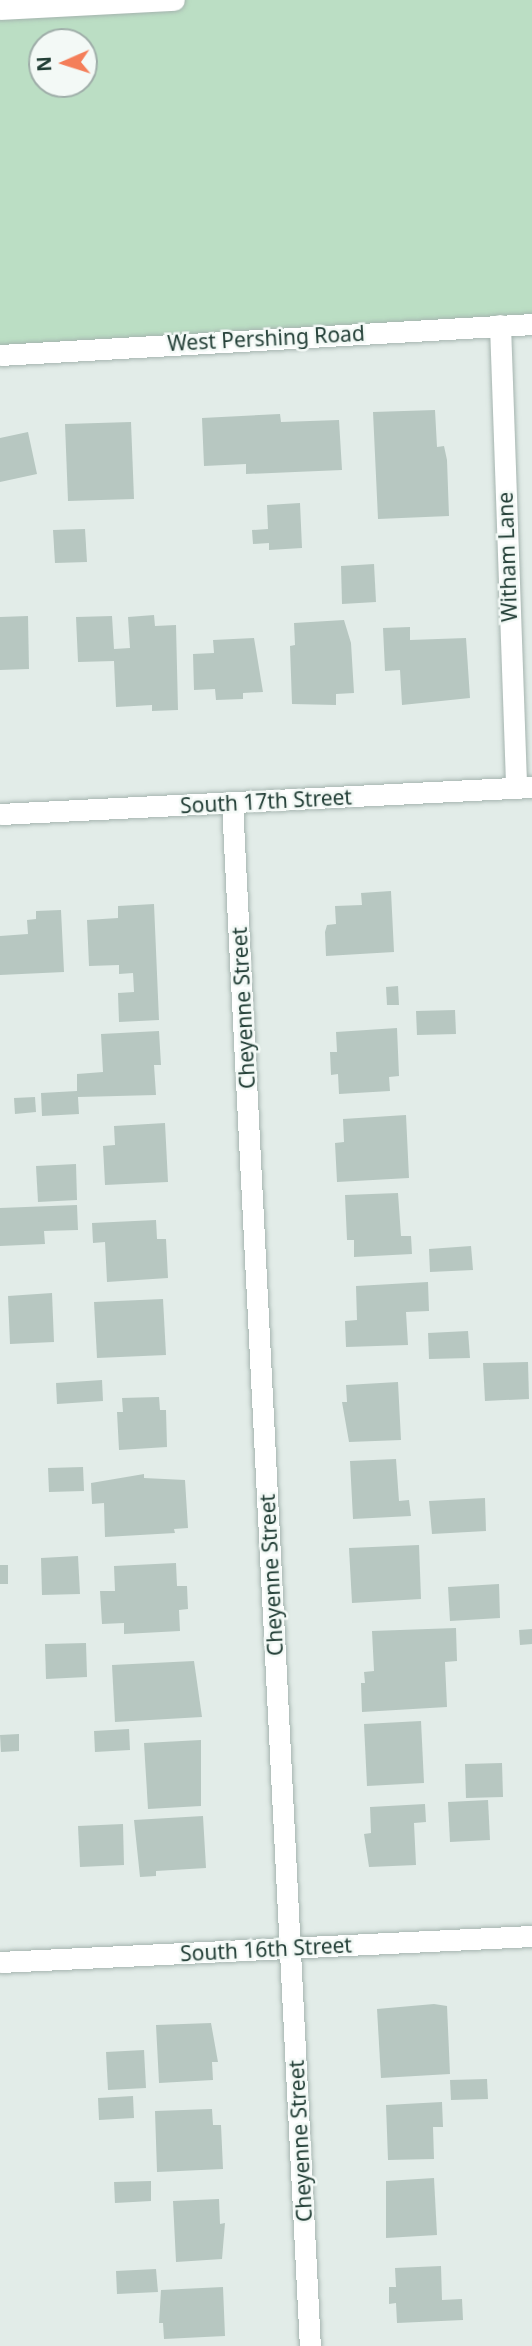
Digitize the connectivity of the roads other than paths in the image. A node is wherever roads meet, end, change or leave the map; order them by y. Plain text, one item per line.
1 (174, 0) edge
2 (0, 9) edge
3 (532, 324) edge
4 (500, 325) junction
5 (0, 355) edge
6 (524, 787) edge
7 (232, 803) junction
8 (0, 814) edge
9 (532, 1936) edge
10 (290, 1948) junction
11 (0, 1962) edge
12 (310, 2346) edge

1 - 2 street
3 - 4 street, West Pershing Road
4 - 5 street, West Pershing Road
4 - 6 street, Witham Lane
6 - 7 street, South 17th Street
7 - 8 street, South 17th Street
7 - 10 street, Cheyenne Street
9 - 10 street, South 16th Street
10 - 11 street, South 16th Street
10 - 12 street, Cheyenne Street

